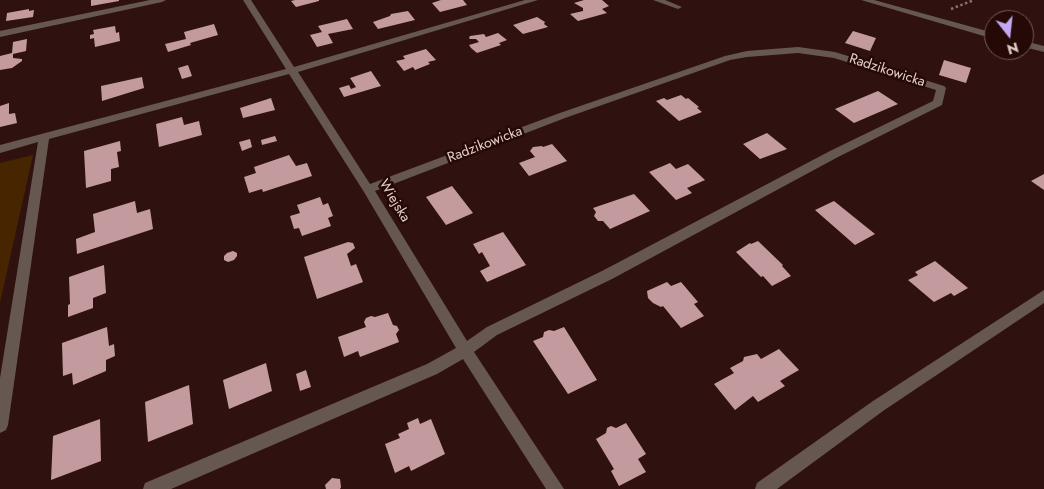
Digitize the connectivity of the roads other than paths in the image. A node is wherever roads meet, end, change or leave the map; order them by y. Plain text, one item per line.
1 (162, 0) edge
2 (247, 0) edge
3 (534, 0) edge
4 (657, 0) edge
5 (865, 0) edge
6 (678, 7) dead end
7 (984, 33) edge
8 (0, 34) edge
9 (293, 70) junction
10 (44, 138) junction
11 (0, 149) edge
12 (368, 189) junction
13 (1044, 296) edge
14 (465, 350) junction
15 (0, 425) edge
16 (151, 489) edge
17 (556, 489) edge
18 (763, 489) edge

1 - 8 street
2 - 9 street, Wiejska
3 - 9 street
4 - 6 street
5 - 7 street
9 - 10 street
9 - 12 street, Wiejska
10 - 11 street
10 - 15 street
12 - 14 street, Wiejska
12 - 14 street, Radzikowicka
13 - 18 street
14 - 16 street, Radzikowicka
14 - 17 street

